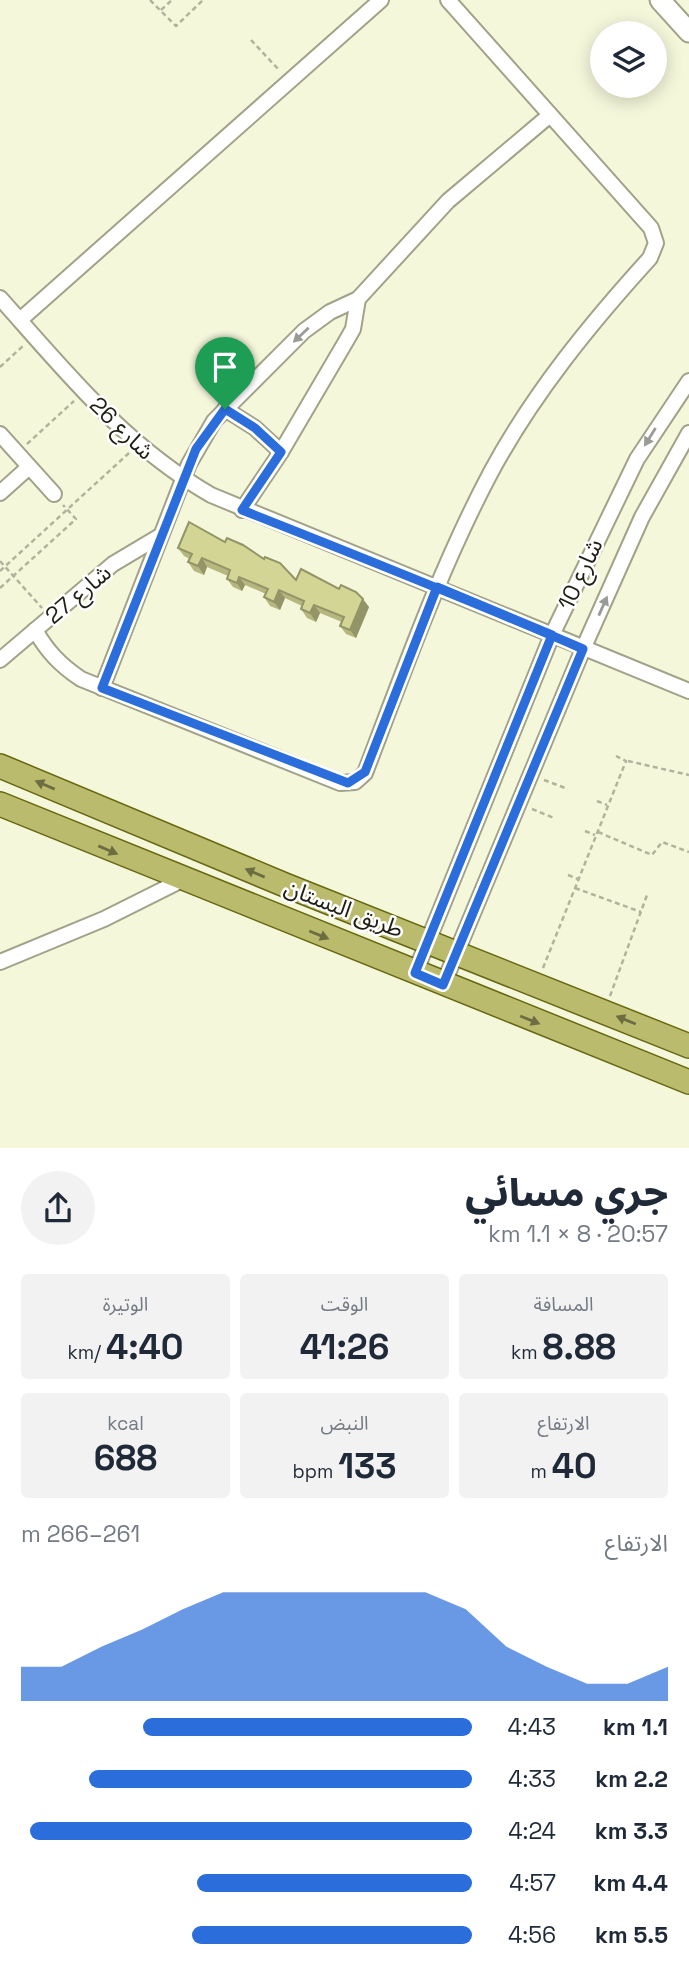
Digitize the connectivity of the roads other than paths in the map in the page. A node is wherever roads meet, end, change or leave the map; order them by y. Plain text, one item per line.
1 (381, 0) edge
2 (448, 0) edge
3 (660, 0) edge
4 (689, 32) edge
5 (550, 114) junction
6 (0, 298) edge
7 (358, 299) junction
8 (20, 320) junction
9 (689, 381) edge
10 (225, 409) junction
11 (689, 433) edge
12 (0, 434) edge
13 (281, 452) junction
14 (29, 467) junction
15 (183, 479) junction
16 (0, 493) edge
17 (54, 494) road end
18 (242, 510) junction
19 (160, 536) junction
20 (437, 587) junction
21 (35, 630) junction
22 (552, 635) junction
23 (583, 649) junction
24 (0, 660) edge
25 (102, 688) junction
26 (689, 691) edge
27 (0, 766) edge
28 (0, 804) edge
29 (182, 880) junction
30 (428, 941) junction
31 (457, 953) junction
32 (0, 962) edge
33 (415, 973) junction
34 (443, 985) junction
35 (689, 1046) edge
36 (689, 1083) edge

1 - 8 street
2 - 5 street
3 - 4 street
5 - 7 street
5 - 20 street
6 - 8 street, شارع 26
7 -> 10 street
7 - 13 street
8 - 15 street, شارع 26
9 -> 22 street, شارع 10
10 - 13 street
10 - 15 street
23 -> 11 street, شارع 10
12 - 14 street
13 - 18 street
14 - 16 street
14 - 17 street
15 - 18 street, شارع 26
15 - 19 street
18 - 20 street, شارع 26
19 - 21 street, شارع 27
19 - 25 street
20 - 22 street, شارع 26
20 - 25 street
21 - 24 street, شارع 27
21 - 25 street
22 - 23 street, شارع 26
22 - 30 street, شارع 10
23 - 26 street, شارع 26
23 - 31 street, شارع 10
30 -> 27 main road, طريق البستان
28 -> 29 main road, طريق البستان
29 - 32 street
29 -> 33 main road, طريق البستان
30 - 31 main road, طريق البستان
30 - 33 street, شارع 10
31 - 34 street, شارع 10
35 -> 31 main road, طريق البستان
33 - 34 main road, طريق البستان
34 -> 36 main road, طريق البستان

